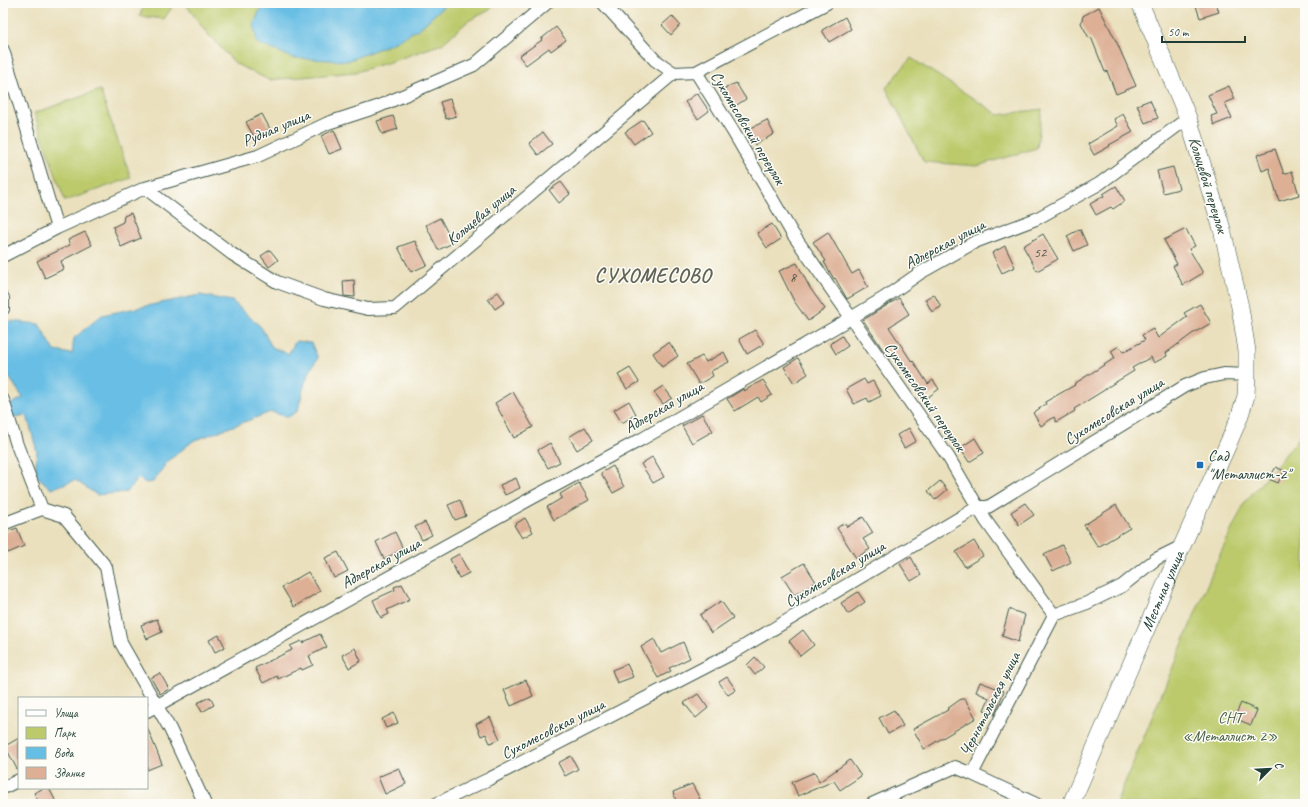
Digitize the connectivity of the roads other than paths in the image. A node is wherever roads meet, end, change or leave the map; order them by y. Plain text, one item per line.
1 (547, 3) edge
2 (603, 3) edge
3 (827, 3) edge
4 (1140, 3) edge
5 (3, 50) edge
6 (696, 72) junction
7 (674, 73) junction
8 (1188, 118) junction
9 (145, 188) junction
10 (57, 228) junction
11 (3, 256) edge
12 (3, 298) edge
13 (3, 309) edge
14 (851, 318) junction
15 (1247, 375) junction
16 (3, 400) edge
17 (978, 507) junction
18 (42, 509) junction
19 (3, 524) edge
20 (1182, 546) junction
21 (1054, 615) junction
22 (147, 697) edge
23 (152, 708) edge
24 (972, 774) junction
25 (18, 780) edge
26 (3, 788) edge
27 (204, 804) edge
28 (436, 804) edge
29 (872, 804) edge
30 (1036, 804) edge
31 (1071, 804) edge

1 - 9 street, Рудная улица
2 - 7 street
3 - 6 street
4 - 8 main road, Кольцевой переулок
5 - 10 street
6 - 7 street
6 - 14 street, Сухомесовский переулок
7 - 9 street, Кольцевая улица
8 - 14 street, Адлерская улица
8 - 15 main road, Кольцевой переулок
9 - 10 street, Рудная улица
10 - 11 street, Рудная улица
12 - 13 street
14 - 17 street, Сухомесовский переулок
14 - 23 street, Адлерская улица
15 - 17 street, Сухомесовская улица
15 - 20 main road, Местная улица
16 - 18 street
17 - 21 street, Сухомесовский переулок
17 - 28 street, Сухомесовская улица
18 - 19 street
18 - 22 street
20 - 21 street
20 - 31 main road, Местная улица
21 - 24 street, Чернотальская улица
23 - 27 street
24 - 29 street, Чернотальская улица
24 - 30 street
25 - 26 street

